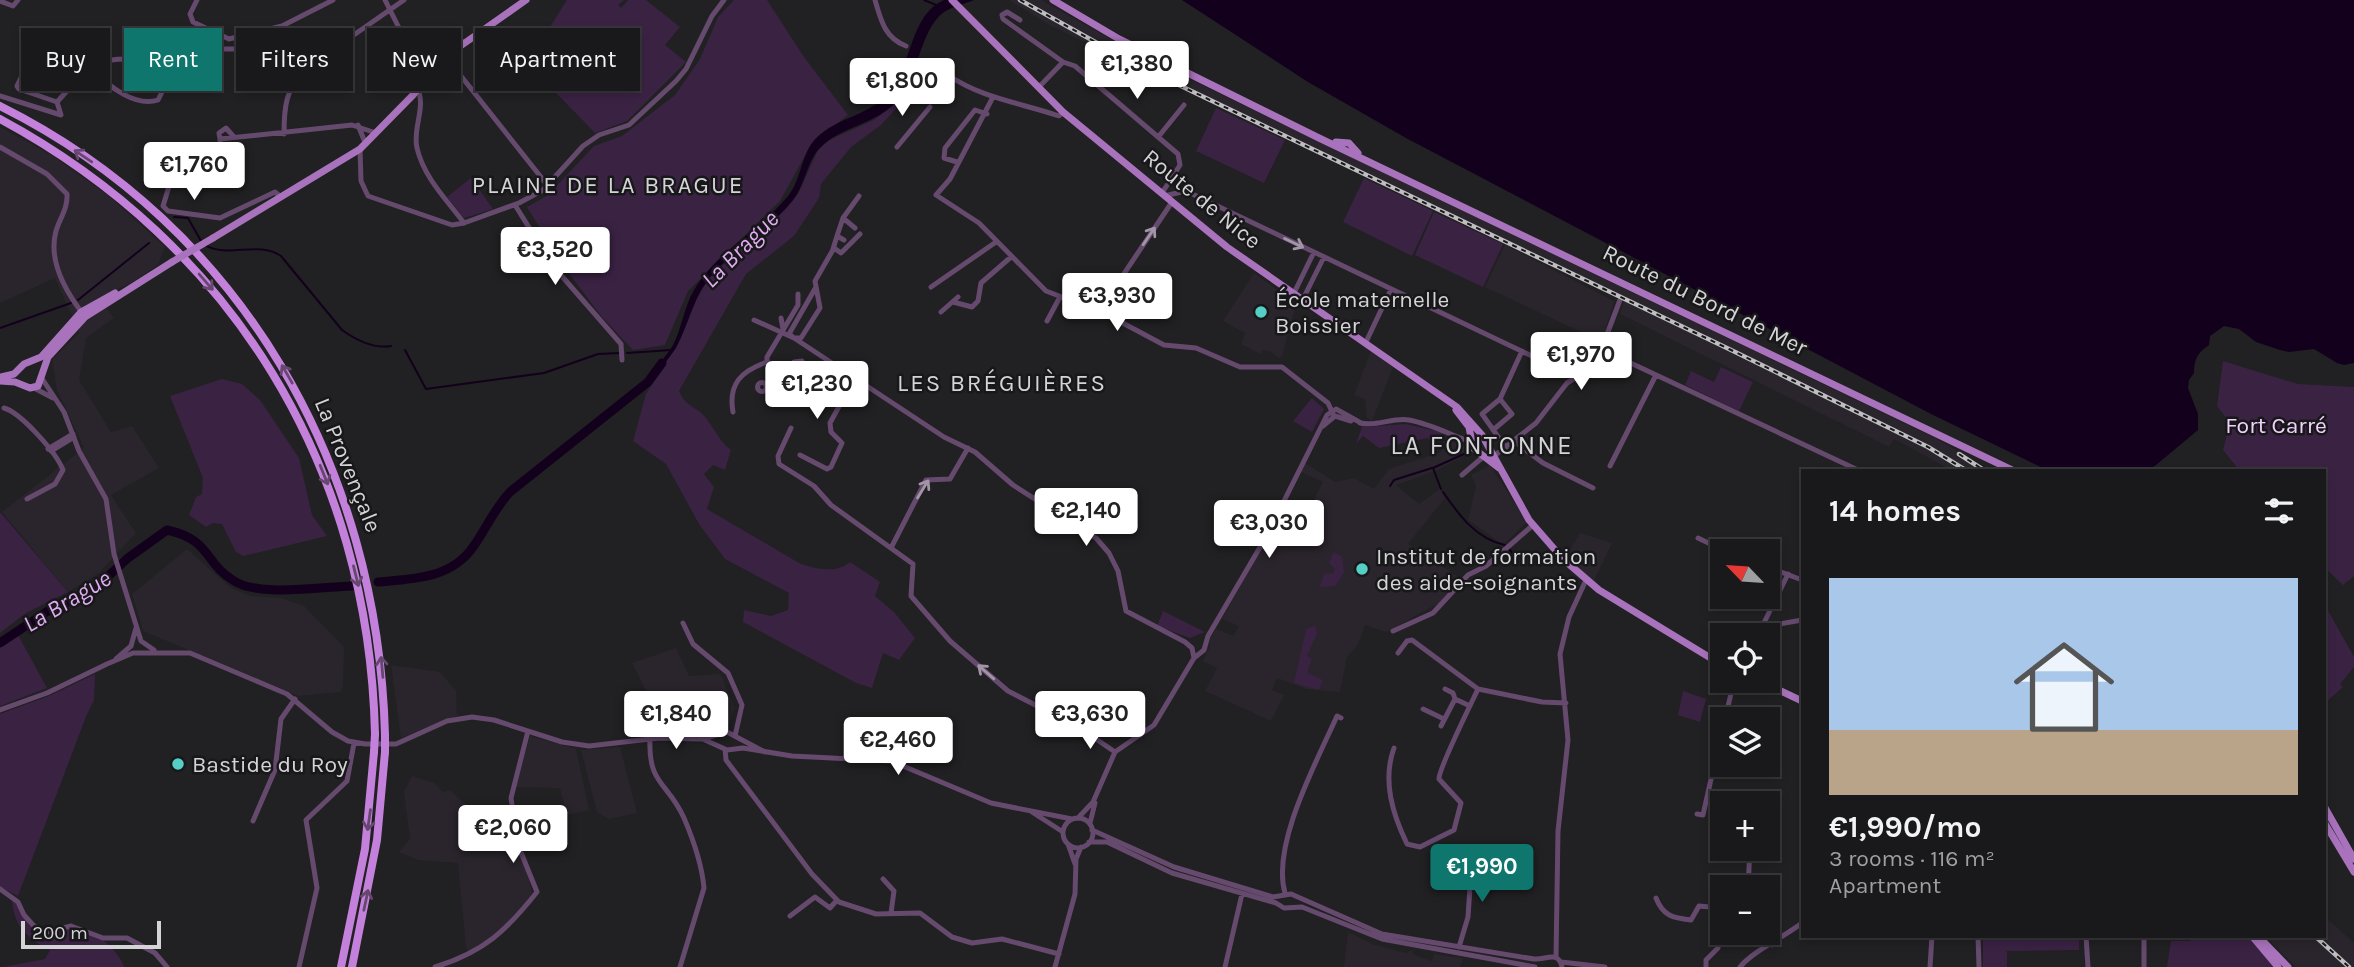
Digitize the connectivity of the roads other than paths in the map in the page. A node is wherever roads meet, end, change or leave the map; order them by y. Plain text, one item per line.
1 (18, 0) edge
2 (197, 0) edge
3 (332, 0) edge
4 (385, 0) edge
5 (404, 0) edge
6 (526, 0) edge
7 (724, 0) edge
8 (875, 0) edge
9 (952, 0) edge
10 (1053, 0) edge
11 (0, 1) edge
12 (391, 11) junction
13 (1020, 20) dead end
14 (282, 26) junction
15 (400, 28) edge
16 (488, 28) edge
17 (906, 46) dead end
18 (222, 50) edge
19 (146, 58) joint
20 (1063, 62) junction
21 (948, 75) dead end
22 (461, 82) edge
23 (1040, 87) junction
24 (25, 91) edge
25 (67, 91) edge
26 (412, 91) edge
27 (412, 91) edge
28 (418, 91) edge
29 (0, 96) edge
30 (993, 97) junction
31 (57, 102) junction
32 (1184, 105) dead end
33 (0, 106) edge
34 (930, 107) dead end
35 (1063, 112) junction
36 (987, 114) junction
37 (0, 119) edge
38 (358, 125) junction
39 (373, 132) junction
40 (284, 134) junction
41 (1159, 136) junction
42 (234, 138) junction
43 (220, 139) junction
44 (364, 141) junction
45 (156, 146) dead end
46 (0, 147) edge
47 (897, 147) dead end
48 (360, 149) junction
49 (220, 156) dead end
50 (957, 162) junction
51 (319, 175) junction
52 (548, 186) junction
53 (1163, 194) junction
54 (859, 196) dead end
55 (281, 197) junction
56 (1172, 202) junction
57 (515, 205) junction
58 (843, 218) junction
59 (464, 223) junction
60 (855, 228) dead end
61 (860, 234) dead end
62 (837, 236) junction
63 (844, 240) dead end
64 (996, 242) junction
65 (833, 249) junction
66 (1314, 254) junction
67 (1011, 257) junction
68 (1323, 258) junction
69 (816, 287) junction
70 (931, 287) dead end
71 (1391, 289) junction
72 (1294, 293) junction
73 (798, 294) dead end
74 (958, 297) dead end
75 (1060, 297) junction
76 (1303, 299) junction
77 (1620, 300) dead end
78 (808, 301) junction
79 (820, 302) junction
80 (953, 302) junction
81 (1099, 311) junction
82 (942, 312) dead end
83 (83, 314) junction
84 (781, 318) dead end
85 (754, 320) dead end
86 (1047, 321) dead end
87 (782, 331) junction
88 (794, 338) junction
89 (1366, 342) junction
90 (1603, 350) junction
91 (1522, 351) junction
92 (622, 360) dead end
93 (767, 362) junction
94 (31, 363) junction
95 (794, 365) dead end
96 (755, 367) junction
97 (776, 369) junction
98 (19, 370) junction
99 (1656, 375) junction
100 (43, 376) junction
101 (855, 377) junction
102 (1572, 378) junction
103 (0, 379) edge
104 (20, 383) junction
105 (759, 384) dead end
106 (34, 388) junction
107 (1500, 399) junction
108 (56, 400) junction
109 (800, 402) dead end
110 (1450, 402) junction
111 (4, 408) dead end
112 (733, 412) dead end
113 (1333, 413) junction
114 (791, 428) dead end
115 (1493, 430) junction
116 (73, 436) junction
117 (1471, 438) junction
118 (1485, 441) junction
119 (1515, 442) junction
120 (968, 448) junction
121 (1506, 448) junction
122 (49, 450) junction
123 (800, 455) dead end
124 (1486, 457) junction
125 (1610, 466) dead end
126 (1856, 469) edge
127 (2010, 469) edge
128 (1462, 475) dead end
129 (1592, 488) dead end
130 (27, 499) dead end
131 (1533, 525) junction
132 (1698, 538) dead end
133 (1710, 544) edge
134 (891, 548) junction
135 (1780, 571) edge
136 (1788, 574) junction
137 (1801, 580) edge
138 (1588, 582) junction
139 (1801, 620) edge
140 (683, 623) dead end
141 (1764, 623) edge
142 (136, 624) junction
143 (1780, 624) edge
144 (1393, 631) dead end
145 (132, 644) junction
146 (1198, 645) junction
147 (143, 647) junction
148 (133, 653) junction
149 (1398, 653) dead end
150 (1710, 658) edge
151 (107, 664) junction
152 (1445, 689) dead end
153 (1478, 689) junction
154 (1780, 691) edge
155 (295, 699) junction
156 (1455, 699) junction
157 (1801, 701) edge
158 (1566, 703) junction
159 (1468, 705) junction
160 (1423, 709) dead end
161 (0, 710) edge
162 (1341, 718) dead end
163 (1444, 719) junction
164 (1441, 726) dead end
165 (528, 731) junction
166 (734, 735) junction
167 (720, 736) junction
168 (650, 739) junction
169 (702, 739) junction
170 (354, 743) junction
171 (722, 747) junction
172 (1394, 748) dead end
173 (732, 749) junction
174 (765, 752) junction
175 (1115, 752) junction
176 (1712, 777) edge
177 (1099, 790) junction
178 (2326, 810) edge
179 (1030, 811) junction
180 (1697, 814) dead end
181 (1075, 818) junction
182 (253, 821) dead end
183 (2326, 825) edge
184 (1091, 827) junction
185 (1063, 832) junction
186 (1089, 842) junction
187 (1068, 844) junction
188 (1081, 847) junction
189 (1480, 853) dead end
190 (2354, 859) edge
191 (1077, 870) junction
192 (2354, 872) edge
193 (883, 879) dead end
194 (0, 889) edge
195 (1242, 894) junction
196 (1283, 894) junction
197 (1294, 898) junction
198 (1656, 898) dead end
199 (837, 900) junction
200 (1280, 905) junction
201 (1293, 906) junction
202 (891, 913) junction
203 (790, 916) dead end
204 (1801, 924) edge
205 (1932, 938) edge
206 (1978, 938) edge
207 (2087, 938) edge
208 (2144, 938) edge
209 (2254, 938) edge
210 (2260, 938) edge
211 (1780, 939) edge
212 (1460, 944) junction
213 (1555, 944) junction
214 (1772, 945) edge
215 (1059, 954) junction
216 (1545, 958) junction
217 (1560, 962) edge
218 (167, 967) edge
219 (299, 967) edge
220 (341, 967) edge
221 (352, 967) edge
222 (435, 967) edge
223 (680, 967) edge
224 (1055, 967) edge
225 (1225, 967) edge
226 (1537, 967) edge
227 (1605, 967) edge
228 (1706, 967) edge
229 (1740, 967) edge
230 (1930, 967) edge
231 (1979, 967) edge
232 (2088, 967) edge
233 (2144, 967) edge
234 (2278, 967) edge
235 (2288, 967) edge

1 - 11 street
2 - 14 street
3 - 14 street
4 - 12 street
5 - 12 street
6 - 16 main road
7 - 52 street
8 - 17 street
9 - 23 main road, Route de Nice
10 - 127 main road, Route du Bord de Mer
12 - 15 street
12 - 40 street
13 - 20 street
14 - 18 street
19 - 19 street
20 - 23 street
20 - 41 street
21 - 30 street
22 - 52 street
23 - 35 main road, Route de Nice
24 - 31 street
25 - 31 street
26 - 39 main road
27 - 48 main road
28 - 59 street
29 - 31 street
30 - 35 street
30 - 36 street
32 - 41 street
221 -> 33 highway, La Provençale, bridge
34 - 47 street
35 - 53 main road, Route de Nice
36 - 50 street
36 - 50 street
37 -> 220 highway, La Provençale, bridge
38 - 39 street
38 - 40 street
38 - 44 street
39 - 44 main road
40 - 42 street
41 - 53 street
42 - 43 street
42 - 43 street
43 - 49 street
44 - 51 main road
45 - 55 street
46 - 83 street
48 - 51 main road
48 - 59 street
50 - 64 street
51 - 55 main road
52 - 57 street
53 - 56 main road, Route de Nice
53 -> 66 street
54 - 58 street
55 - 83 main road, bridge
56 - 72 main road, Route de Nice
81 -> 56 street
57 - 59 street
57 - 92 street
58 - 60 street
58 - 62 street
61 - 65 street
62 - 63 street
62 - 65 street
64 - 67 street
64 - 70 street
65 - 69 street
66 - 68 street
66 - 72 street
67 - 75 street
67 - 80 street
68 - 71 street
68 - 76 street
69 - 78 street
69 - 79 street
71 - 89 street
71 - 91 street
72 - 76 main road, Route de Nice
73 - 87 street
74 - 80 street
75 - 81 street
75 - 86 street
76 - 89 main road, Route de Nice
77 - 90 street
78 - 79 street
78 - 88 street
79 - 88 street
80 - 82 street
81 - 113 street
83 - 94 main road
83 - 100 main road
84 - 87 street
85 - 87 street
87 - 88 street
87 - 93 street
88 - 101 street
89 - 110 main road, Route de Nice
90 - 99 street
90 - 102 street
91 - 102 street
91 - 107 street
93 - 96 street
93 - 97 street
94 - 98 main road
94 - 100 main road
95 - 97 street
96 - 105 street
96 - 112 street
97 - 109 street
98 - 103 main road
98 - 104 main road
99 - 125 street
99 - 126 street
100 - 106 main road
100 - 108 street
101 - 120 street
101 - 123 street
102 - 119 street
103 - 104 main road
104 - 106 main road
106 - 108 street
107 - 115 street
107 - 115 street
108 - 116 street
110 - 117 main road
110 - 118 main road
111 - 122 street
113 - 117 street
113 - 146 street
114 - 134 street
115 - 121 street
116 - 122 street
116 - 142 street
117 - 118 main road
117 - 124 main road
118 - 124 main road
119 - 121 street
119 - 129 street
134 -> 120 street
120 - 146 street
121 - 124 street
122 - 130 street
124 - 128 street
124 - 131 main road
131 - 138 main road
131 - 144 street
132 - 133 street
175 -> 134 street
135 - 136 street
136 - 137 street
136 - 141 street
138 - 150 main road
138 - 158 street
139 - 143 street
140 - 166 street
142 - 145 street
142 - 147 street
145 - 147 street
145 - 148 street
145 - 151 street
146 - 175 street
147 - 148 street
147 - 155 street
148 - 151 street
149 - 153 street
151 - 161 street
152 - 156 street
153 - 158 street
153 - 159 street
154 - 157 main road
155 - 170 street
155 - 182 street
156 - 159 street
156 - 163 street
158 - 213 street
159 - 172 street
160 - 163 street
162 - 196 street
163 - 164 street
165 - 168 street
165 - 170 street
165 - 222 street
166 - 167 street
166 - 173 street
166 - 174 street
167 - 169 street
167 - 171 street
168 - 169 street
168 - 223 street
169 - 171 street
170 - 219 street
171 - 173 street
171 - 199 street
173 - 174 street
174 - 179 street
175 - 177 street
176 - 180 street
177 - 181 street
177 - 184 street
178 - 190 main road
179 - 181 street
179 - 185 street
181 - 184 street
181 - 185 street
183 - 192 main road
184 - 186 street
184 - 196 street
185 - 187 street
186 - 188 street
186 - 195 street
187 - 188 street
187 - 191 street
188 - 191 street
189 - 212 street
191 - 215 street
193 - 202 street
194 - 218 street
195 - 200 street
195 - 225 street
196 - 197 street
196 - 200 street
197 - 201 street
197 - 212 street
198 - 228 street
199 - 202 street
199 - 203 street
200 - 201 street
201 - 226 street
202 - 215 street
204 - 211 street
205 - 230 street
206 - 231 street
207 - 232 street
208 - 233 street
209 - 234 main road
210 - 235 main road
212 - 216 street
213 - 216 street
213 - 217 street
214 - 229 street
215 - 224 street
216 - 217 street
216 - 226 street
217 - 227 street

